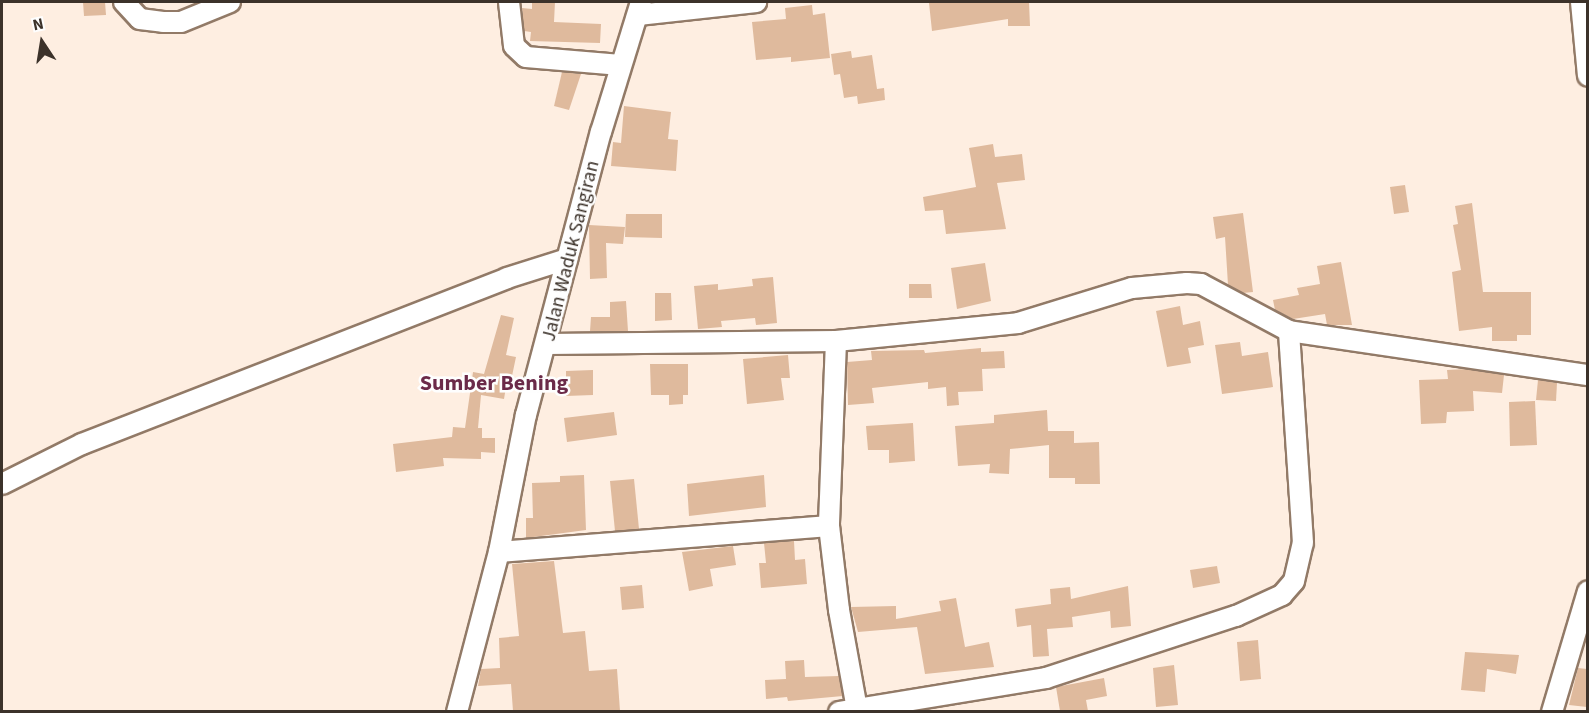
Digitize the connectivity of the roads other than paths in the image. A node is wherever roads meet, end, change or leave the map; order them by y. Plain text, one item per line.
1 (124, 2) edge
2 (230, 2) edge
3 (509, 2) edge
4 (756, 2) edge
5 (1581, 2) edge
6 (640, 8) edge
7 (621, 65) junction
8 (1587, 76) edge
9 (567, 259) junction
10 (1289, 331) junction
11 (837, 341) junction
12 (547, 344) junction
13 (1587, 375) edge
14 (2, 484) edge
15 (829, 526) junction
16 (499, 552) junction
17 (1587, 591) edge
18 (877, 709) edge
19 (848, 710) edge
20 (457, 711) edge
21 (1552, 711) edge

1 - 2 street
3 - 7 street
4 - 6 street
5 - 8 street
6 - 7 street, Jalan Waduk Sangiran
7 - 9 street, Jalan Waduk Sangiran
9 - 12 street, Jalan Waduk Sangiran
9 - 14 street
10 - 11 street
10 - 13 street
10 - 18 street
11 - 12 street
11 - 15 street
12 - 16 street, Jalan Waduk Sangiran
15 - 16 street
15 - 19 street
16 - 20 street, Jalan Waduk Sangiran
17 - 21 street
18 - 19 street

